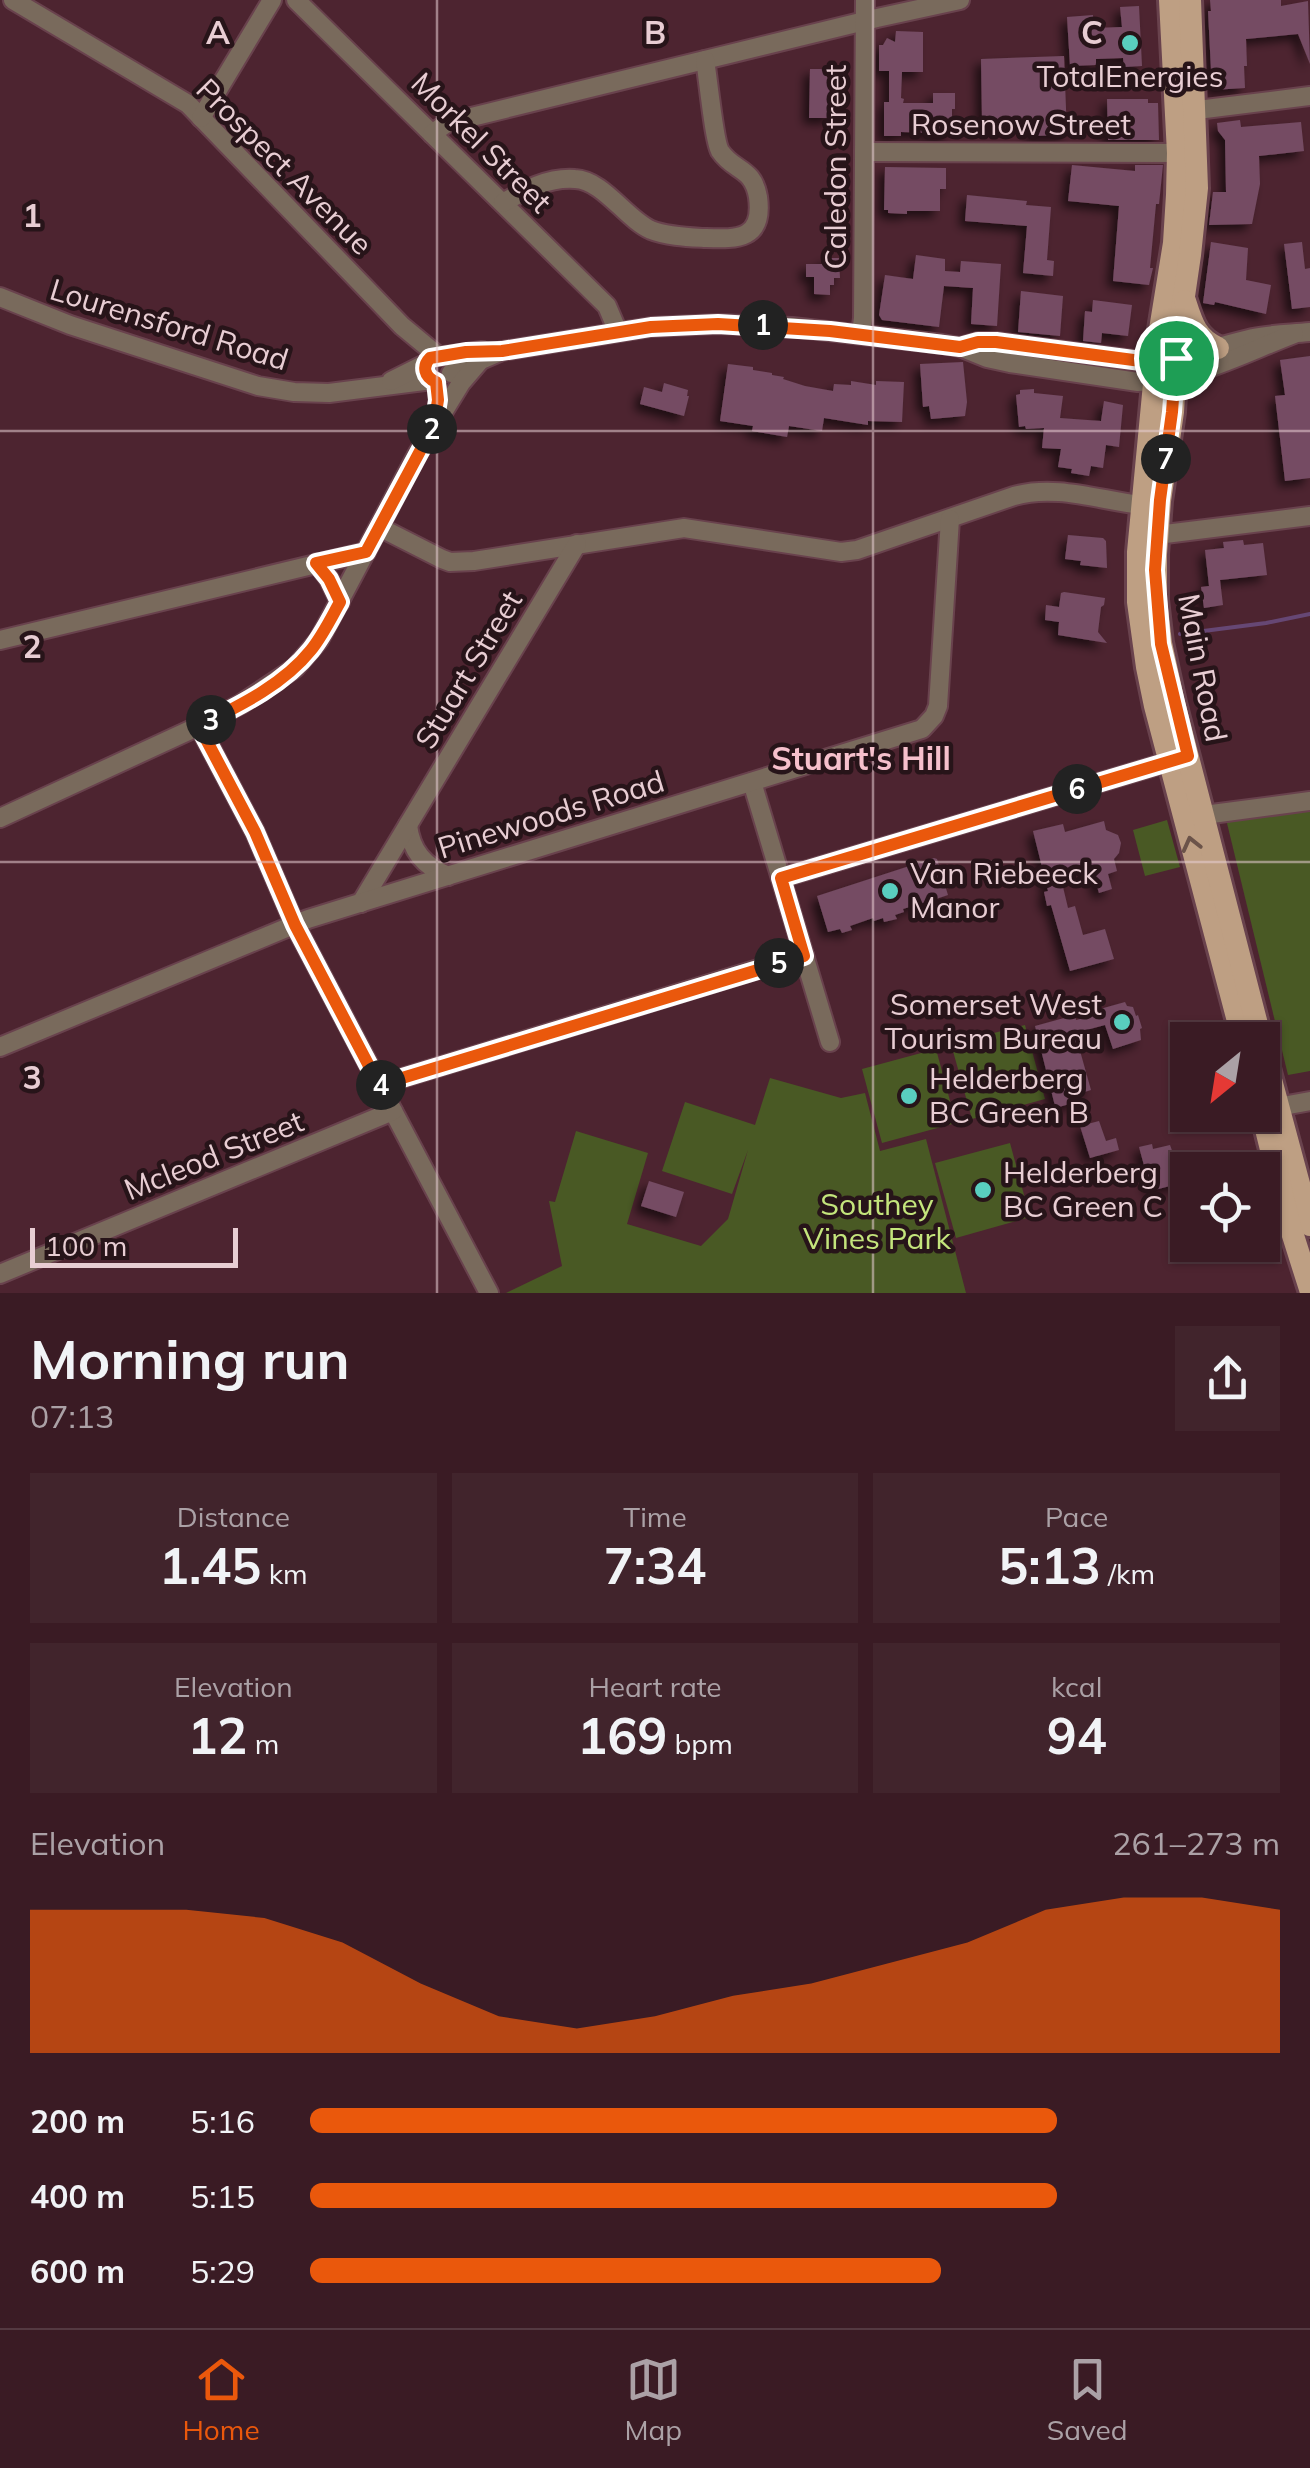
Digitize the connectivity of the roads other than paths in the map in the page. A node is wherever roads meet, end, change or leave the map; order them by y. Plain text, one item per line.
1 (13, 0) edge
2 (272, 0) edge
3 (296, 0) edge
4 (865, 0) edge
5 (960, 0) edge
6 (1170, 0) edge
7 (1190, 0) edge
8 (864, 21) junction
9 (705, 60) junction
10 (1310, 96) edge
11 (1185, 111) junction
12 (201, 118) junction
13 (432, 134) junction
14 (864, 152) junction
15 (1178, 153) junction
16 (503, 203) junction
17 (1183, 293) junction
18 (0, 297) edge
19 (618, 332) junction
20 (1302, 333) edge
21 (861, 334) junction
22 (1218, 348) junction
23 (494, 354) junction
24 (437, 369) junction
25 (1165, 370) junction
26 (449, 402) junction
27 (434, 425) junction
28 (1142, 505) junction
29 (1310, 516) edge
30 (950, 519) junction
31 (378, 527) junction
32 (1157, 535) junction
33 (576, 544) junction
34 (366, 552) junction
35 (316, 563) junction
36 (340, 602) junction
37 (0, 640) edge
38 (199, 726) junction
39 (1178, 759) junction
40 (752, 782) junction
41 (1310, 801) edge
42 (1204, 815) junction
43 (0, 818) edge
44 (408, 825) junction
45 (448, 876) junction
46 (781, 878) junction
47 (362, 903) junction
48 (295, 925) junction
49 (804, 956) junction
50 (1239, 1022) edge
51 (1257, 1022) edge
52 (830, 1042) dead end
53 (0, 1047) edge
54 (379, 1085) junction
55 (1310, 1101) edge
56 (1280, 1107) edge
57 (393, 1111) junction
58 (1272, 1132) edge
59 (1276, 1132) edge
60 (1310, 1225) edge
61 (0, 1274) edge
62 (1310, 1288) edge
63 (489, 1293) edge

1 - 12 street, Prospect Avenue
2 - 12 street
3 - 13 street, Morkel Street
4 - 8 street, Caledon Street
5 - 8 street
6 - 11 main road, Main Road
7 - 11 main road, Main Road
8 - 9 street
8 - 14 street, Caledon Street
9 - 13 street
9 - 16 street
10 - 11 street
11 - 15 main road, Main Road
11 - 17 main road, Main Road
12 - 24 street, Prospect Avenue
13 - 16 street, Morkel Street
14 - 15 street, Rosenow Street
14 - 21 street, Caledon Street
15 - 25 main road, Main Road
16 - 19 street, Morkel Street
17 - 22 main road
17 - 25 main road, Main Road
18 - 24 street, Lourensford Road
19 - 21 street, Lourensford Road
19 - 23 street, Lourensford Road
20 - 22 street
20 - 25 street
21 - 25 street, Lourensford Road
22 - 25 street
23 - 24 street, Lourensford Road
23 - 26 street
24 - 26 street
24 - 27 street
25 - 28 main road, Main Road
25 - 32 main road, Main Road
26 - 27 street
27 - 31 street
28 - 30 street
28 - 39 main road, Main Road
29 - 32 street
30 - 33 street
30 - 40 street, Pinewoods Road
31 - 33 street
31 - 34 street
32 - 39 main road, Main Road
33 - 44 street, Stuart Street
34 - 35 street
34 - 36 street
35 - 36 street
35 - 37 street
36 - 38 street
38 - 43 street
38 - 48 street
39 - 42 main road, Main Road
39 - 46 street
50 -> 39 main road, Main Road
40 - 45 street, Pinewoods Road
40 - 46 street
41 - 42 street
42 - 51 main road, Main Road
44 - 45 street
44 - 47 street, Stuart Street
45 - 47 street, Pinewoods Road
46 - 49 street
47 - 48 street, Pinewoods Road
48 - 53 street, Pinewoods Road
48 - 54 street
49 - 52 street
49 - 54 street
54 - 57 street
55 - 56 street
57 - 61 street, Mcleod Street
57 - 63 street
58 - 62 main road, Main Road
59 - 60 main road, Main Road

